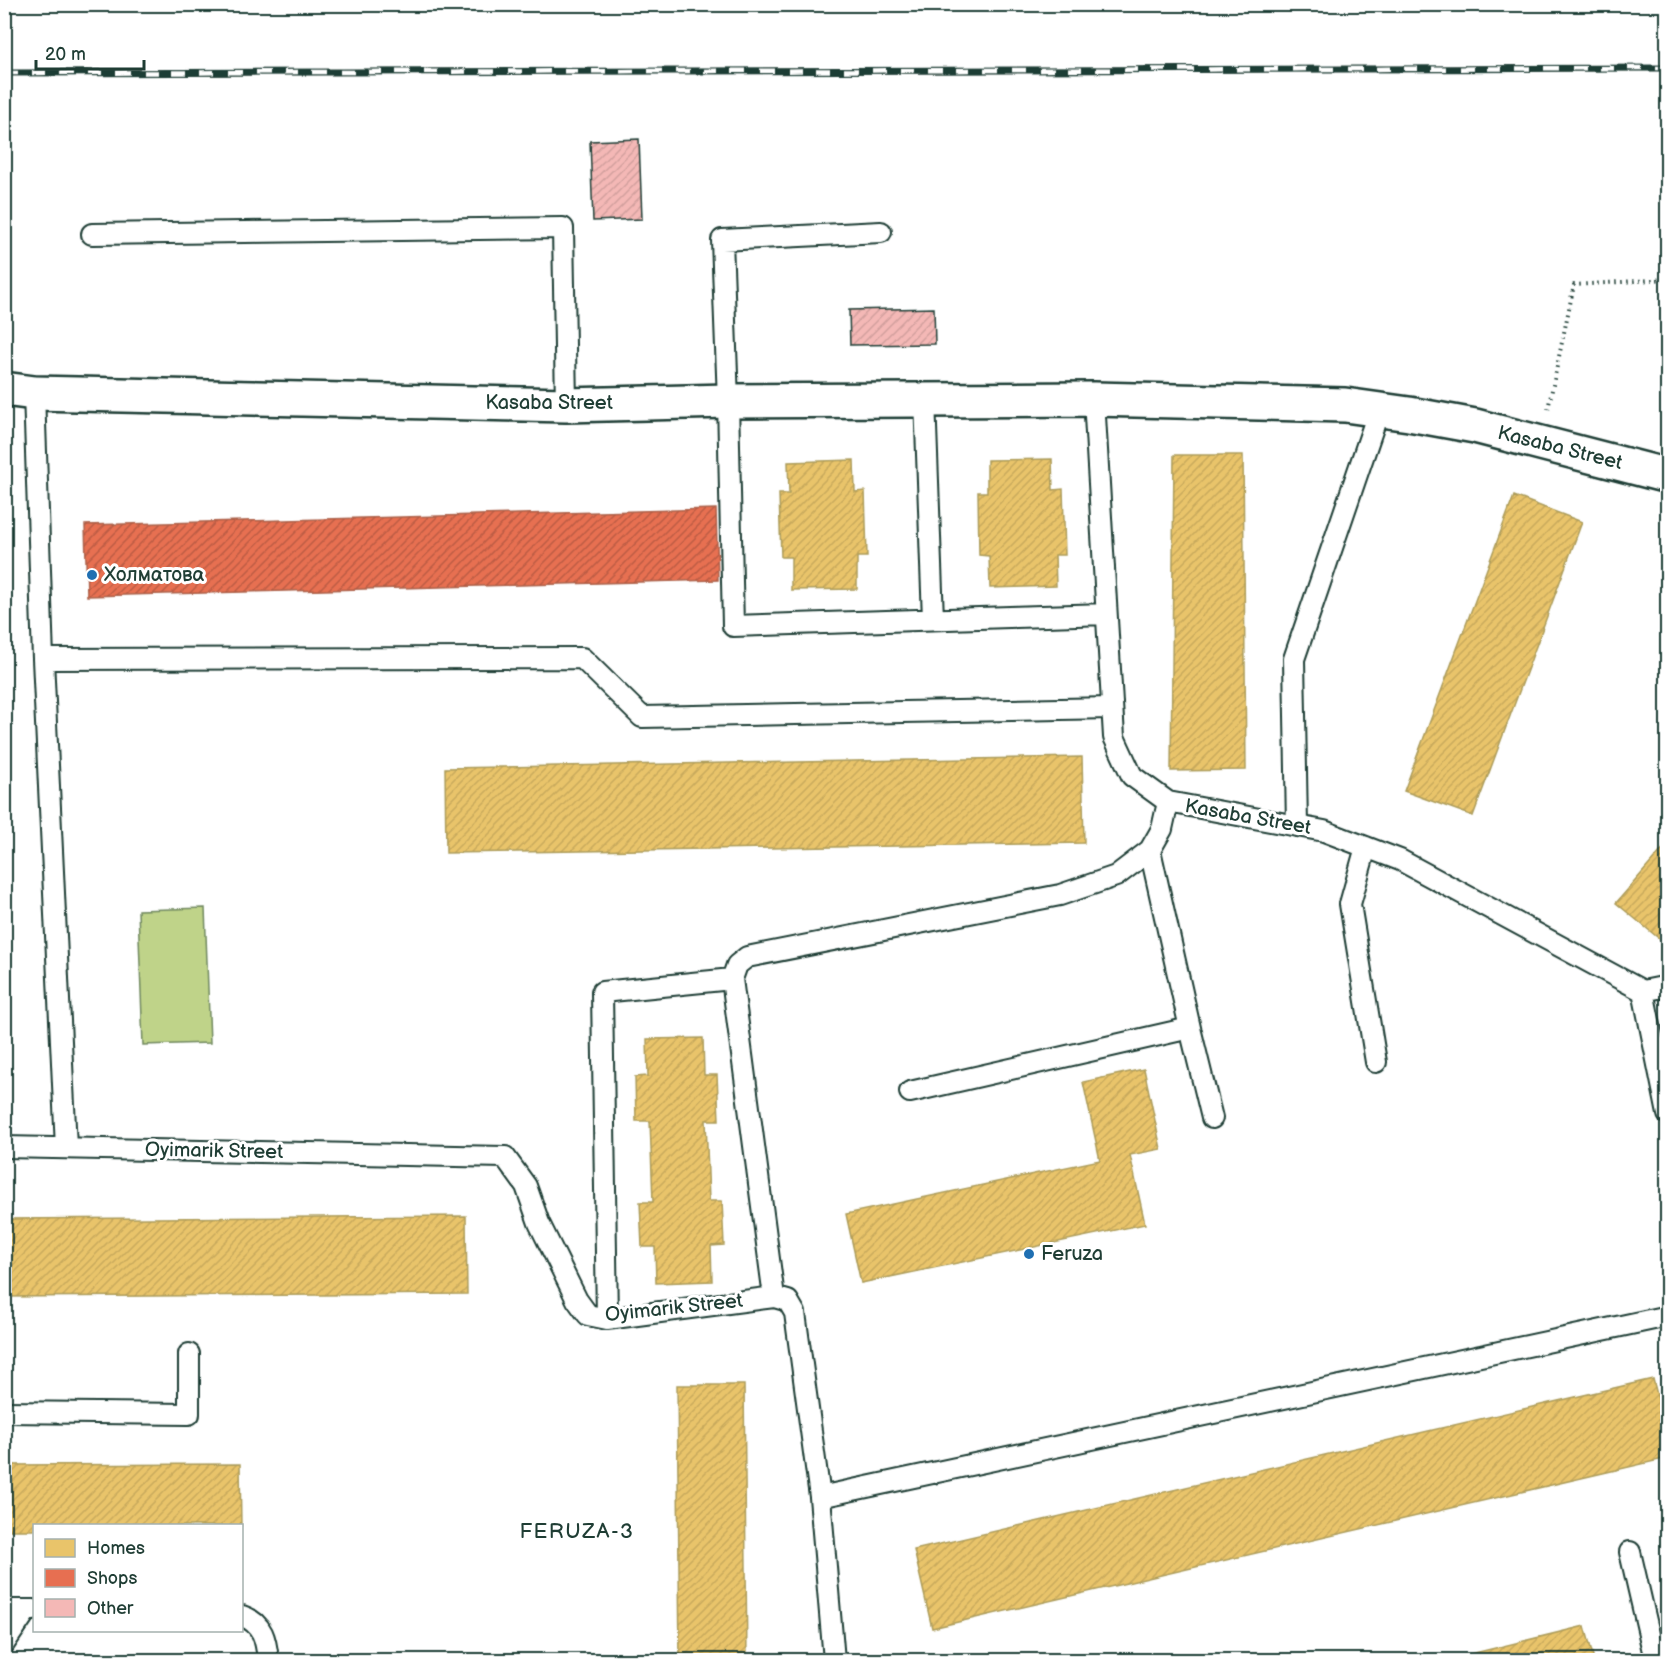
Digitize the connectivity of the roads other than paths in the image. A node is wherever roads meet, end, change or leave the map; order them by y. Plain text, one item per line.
1 (880, 232) dead end
2 (92, 234) dead end
3 (19, 391) edge
4 (926, 399) junction
5 (1094, 399) junction
6 (728, 401) junction
7 (566, 405) junction
8 (1379, 410) junction
9 (1668, 476) edge
10 (1106, 614) junction
11 (933, 619) junction
12 (42, 659) junction
13 (1112, 708) junction
14 (1168, 802) junction
15 (1297, 826) junction
16 (1366, 847) junction
17 (1150, 850) junction
18 (732, 979) junction
19 (1668, 986) edge
20 (1643, 991) junction
21 (1190, 1028) junction
22 (1376, 1062) dead end
23 (910, 1092) dead end
24 (1668, 1114) edge
25 (1212, 1118) dead end
26 (4, 1147) edge
27 (66, 1148) junction
28 (774, 1297) junction
29 (1668, 1316) edge
30 (607, 1319) junction
31 (189, 1354) dead end
32 (4, 1412) edge
33 (820, 1497) junction
34 (1630, 1552) dead end
35 (4, 1610) edge
36 (31, 1610) edge
37 (243, 1616) edge
38 (4, 1644) edge
39 (268, 1660) edge
40 (834, 1660) edge
41 (1654, 1660) edge

1 - 6 lane
2 - 7 lane
3 - 7 street, Kasaba Street
3 - 12 lane
4 - 5 street, Kasaba Street
4 - 6 street, Kasaba Street
4 - 11 lane
5 - 8 street, Kasaba Street
5 - 10 lane, Kasaba Street
6 - 7 street, Kasaba Street
6 - 11 lane
8 - 9 street, Kasaba Street
8 - 15 lane
10 - 11 lane
10 - 13 lane, Kasaba Street
12 - 13 lane
12 - 27 lane
13 - 14 lane, Kasaba Street
14 - 15 lane, Kasaba Street
14 - 17 lane
15 - 16 lane, Kasaba Street
16 - 20 lane, Kasaba Street
16 - 22 lane
17 - 18 lane
17 - 21 lane
18 - 28 lane
18 - 30 lane
19 - 20 lane
20 - 24 lane
21 - 23 lane
21 - 25 lane
26 - 27 lane, Oyimarik Street
27 - 30 lane, Oyimarik Street
28 - 30 lane, Oyimarik Street
28 - 33 lane
29 - 33 lane
31 - 32 lane
33 - 40 lane
34 - 41 lane
35 - 36 lane
36 - 38 lane
37 - 39 lane

